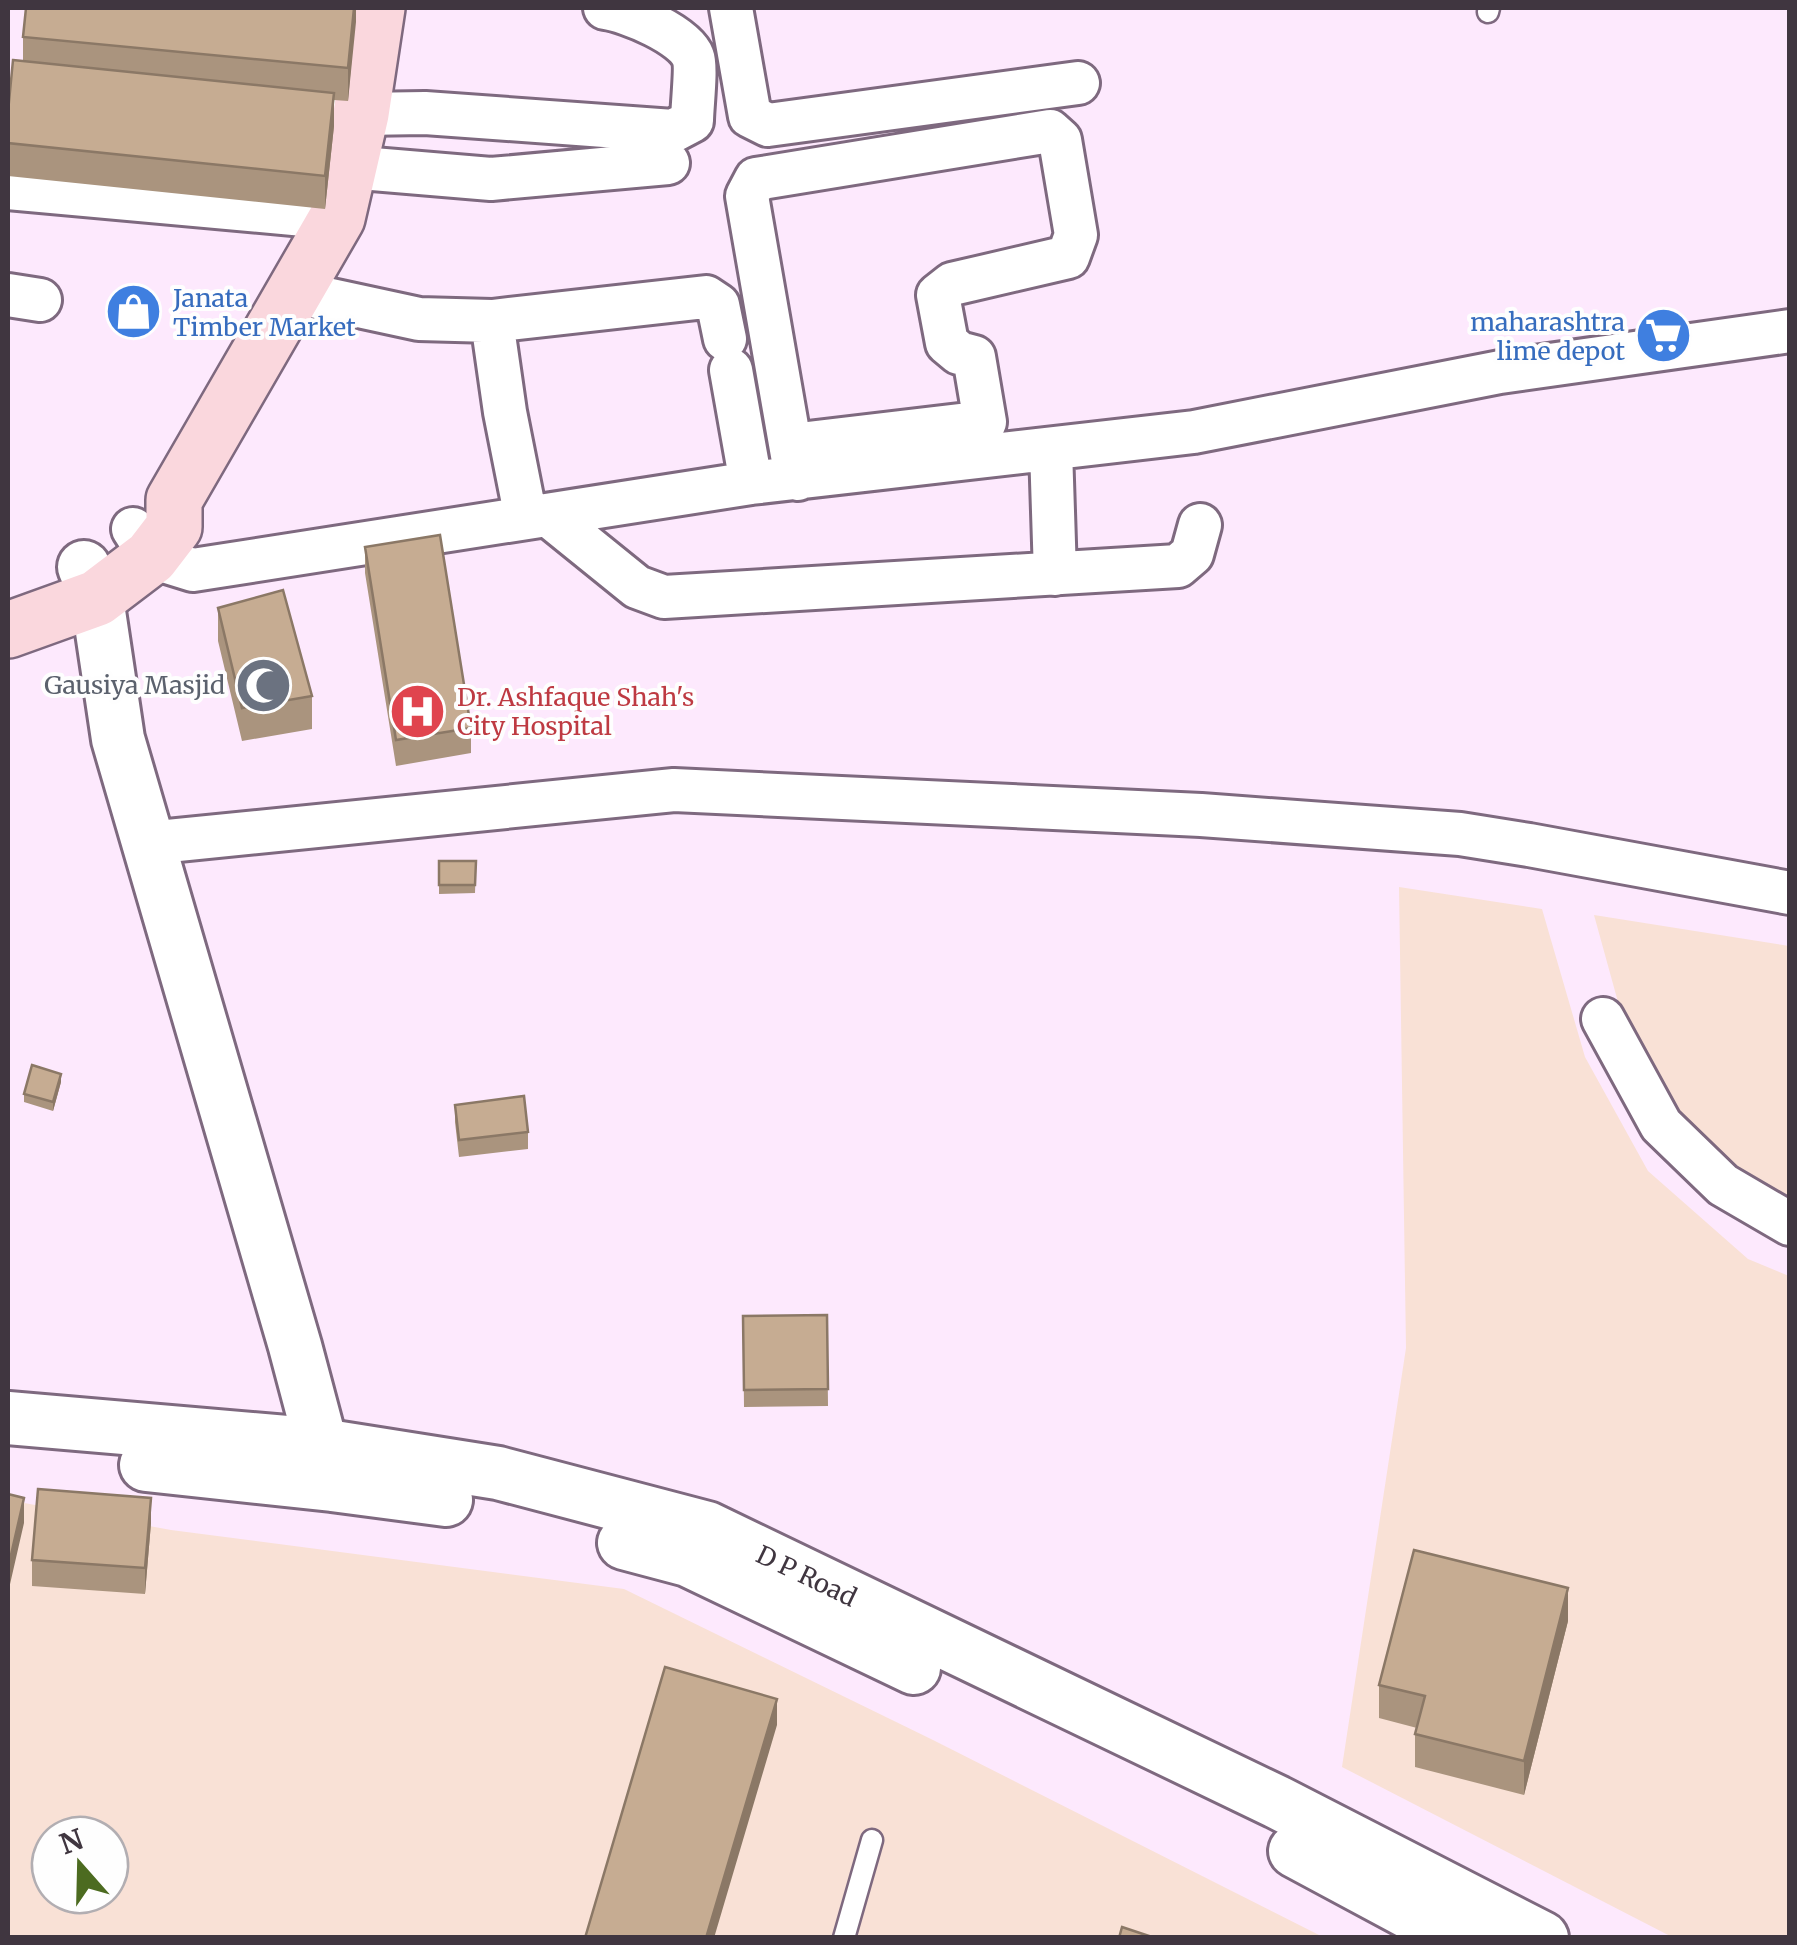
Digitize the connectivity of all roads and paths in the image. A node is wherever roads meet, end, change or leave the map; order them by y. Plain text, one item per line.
1 (378, 8) edge
2 (605, 8) edge
3 (730, 8) edge
4 (1078, 83) dead end
5 (302, 108) edge
6 (361, 114) junction
7 (668, 163) dead end
8 (8, 188) edge
9 (343, 192) junction
10 (294, 292) junction
11 (492, 321) junction
12 (1790, 330) edge
13 (988, 440) junction
14 (1051, 449) junction
15 (794, 462) junction
16 (751, 483) junction
17 (537, 517) junction
18 (1200, 526) dead end
19 (153, 528) junction
20 (1055, 574) junction
21 (90, 582) junction
22 (8, 594) edge
23 (8, 630) edge
24 (148, 844) junction
25 (1790, 893) edge
26 (1603, 1018) dead end
27 (1790, 1224) edge
28 (8, 1418) edge
29 (8, 1451) edge
30 (327, 1465) junction
31 (1268, 1818) junction
32 (872, 1840) dead end
33 (844, 1938) edge
34 (1457, 1938) edge
35 (1542, 1938) edge

1 - 6 main road
2 - 6 street
3 - 4 street
5 - 6 street
6 - 9 main road
7 - 9 street
8 - 9 street
9 - 10 main road
10 - 11 street
10 - 19 main road
11 - 16 street
11 - 17 street
12 - 14 street
13 - 14 street
13 - 15 street
13 - 15 street
14 - 20 street
15 - 16 street
16 - 17 street
17 - 19 street
17 - 20 street
18 - 20 street
19 - 21 main road
21 - 22 main road
21 - 23 main road
21 - 24 street
24 - 25 street
24 - 30 street
26 - 27 street
28 - 30 street, D P Road
29 - 30 street, D P Road
30 - 31 street, D P Road
31 - 34 street, D P Road
31 - 35 street, D P Road
32 - 33 lane

